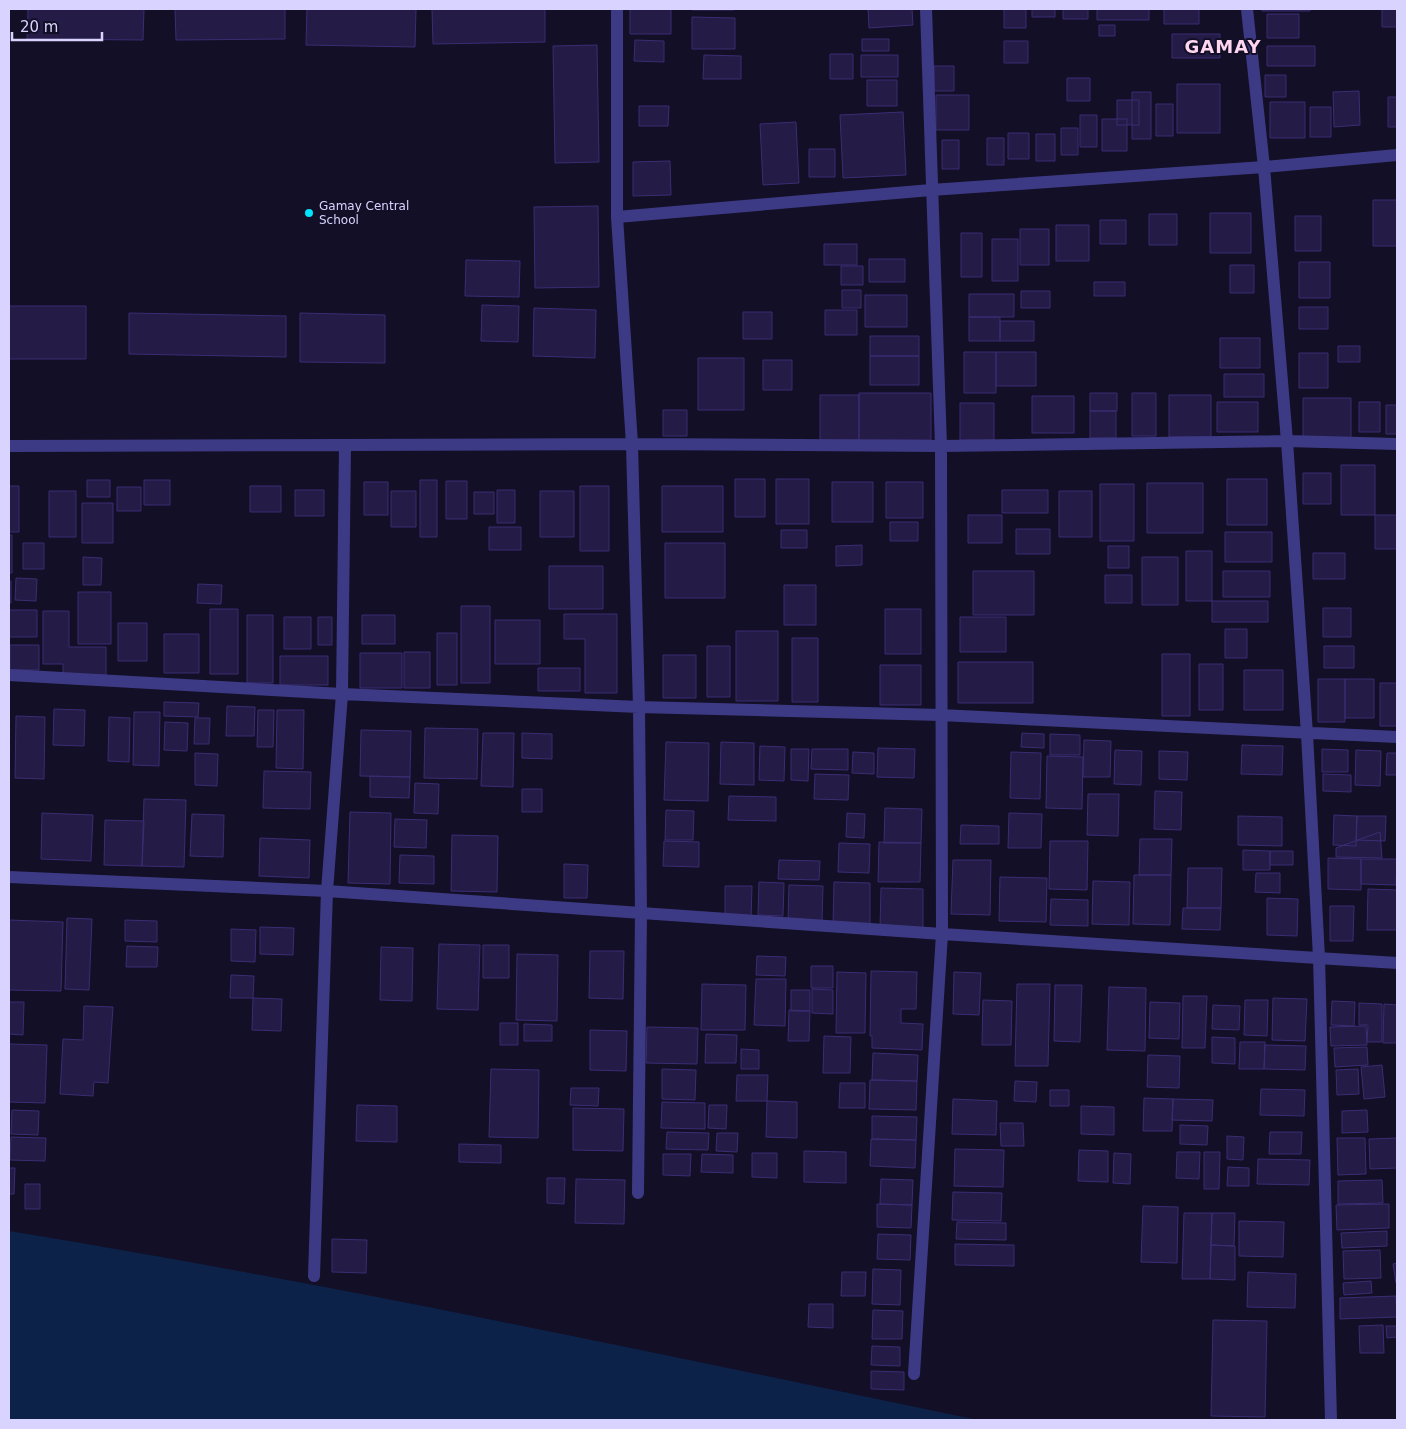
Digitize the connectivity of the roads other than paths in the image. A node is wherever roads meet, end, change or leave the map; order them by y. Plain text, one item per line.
1 (617, 9) edge
2 (926, 9) edge
3 (1247, 9) edge
4 (1397, 155) edge
5 (1264, 167) junction
6 (931, 190) junction
7 (617, 217) junction
8 (1286, 440) junction
9 (632, 444) junction
10 (1397, 444) edge
11 (9, 446) edge
12 (345, 446) junction
13 (941, 446) junction
14 (9, 675) edge
15 (342, 694) junction
16 (639, 707) junction
17 (940, 715) junction
18 (1307, 734) junction
19 (1397, 737) edge
20 (9, 877) edge
21 (327, 891) junction
22 (641, 913) junction
23 (942, 934) junction
24 (1319, 957) junction
25 (1397, 963) edge
26 (638, 1193) dead end
27 (314, 1276) dead end
28 (914, 1374) dead end
29 (1331, 1420) edge

1 - 7 street
2 - 6 street
3 - 5 street
4 - 5 street
5 - 6 street
5 - 8 street
6 - 7 street
6 - 13 street
7 - 9 street
8 - 10 street
8 - 13 street
8 - 18 street
9 - 12 street
9 - 13 street
9 - 16 street
11 - 12 street
12 - 15 street
13 - 17 street
14 - 15 street
15 - 16 street
15 - 21 street
16 - 17 street
16 - 22 street
17 - 18 street
17 - 23 street
18 - 19 street
18 - 24 street
20 - 21 street
21 - 22 street
21 - 27 street
22 - 23 street
22 - 26 street
23 - 24 street
23 - 28 street
24 - 25 street
24 - 29 street

